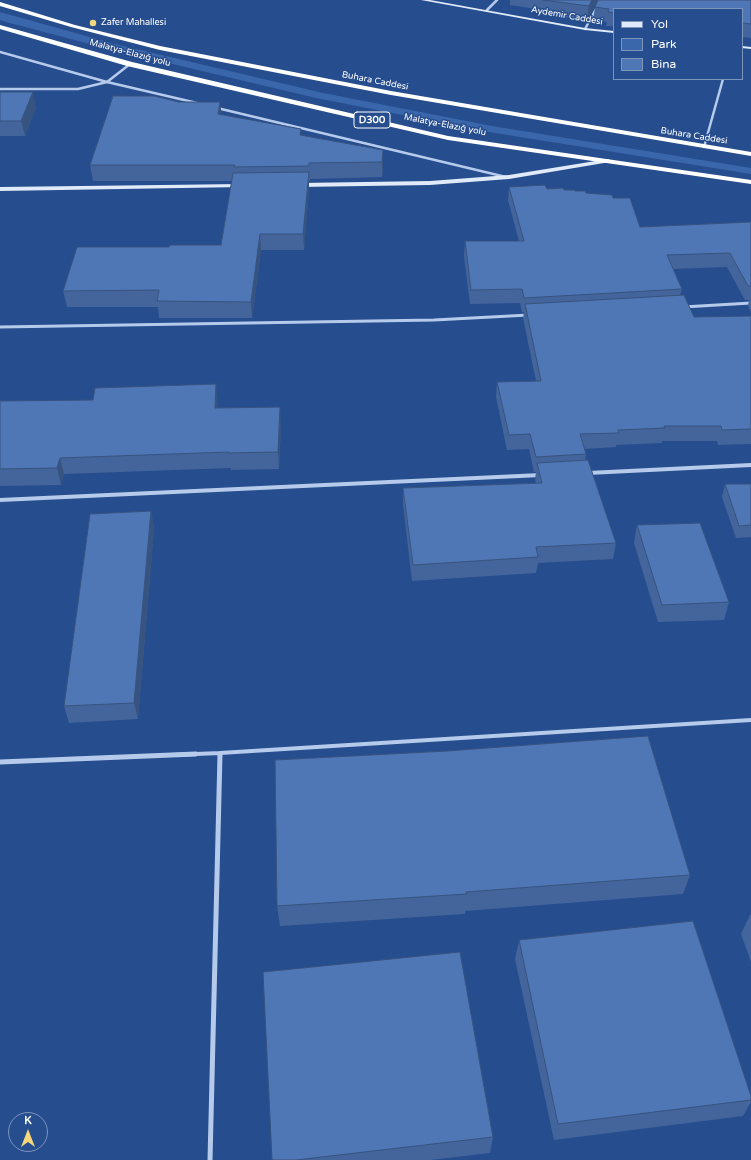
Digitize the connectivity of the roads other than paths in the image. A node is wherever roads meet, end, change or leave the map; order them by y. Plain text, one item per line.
1 (422, 0) edge
2 (497, 0) edge
3 (601, 0) edge
4 (0, 4) edge
5 (487, 10) junction
6 (0, 27) edge
7 (585, 29) junction
8 (613, 32) edge
9 (0, 52) edge
10 (130, 64) junction
11 (723, 80) edge
12 (107, 82) junction
13 (0, 89) edge
14 (200, 104) edge
15 (215, 108) edge
16 (704, 147) junction
17 (751, 154) edge
18 (608, 161) junction
19 (509, 177) junction
20 (751, 182) edge
21 (248, 185) edge
22 (295, 185) edge
23 (0, 189) edge
24 (751, 303) edge
25 (680, 307) edge
26 (537, 314) edge
27 (0, 327) edge
28 (751, 464) edge
29 (584, 473) edge
30 (545, 475) edge
31 (0, 500) edge
32 (751, 720) edge
33 (220, 753) junction
34 (0, 762) edge
35 (210, 1160) edge

1 - 5 street, Aydemir Caddesi
2 - 5 street
3 - 7 street
4 - 16 highway, Buhara Caddesi
5 - 7 street, Aydemir Caddesi
6 - 10 highway, Malatya-Elazığ yolu / D300
7 - 8 street, Aydemir Caddesi
9 - 12 street
10 - 12 street
10 - 18 highway, Malatya-Elazığ yolu / D300
11 - 16 street
12 - 13 street
12 - 14 street
15 - 19 street
16 - 17 highway, Buhara Caddesi
18 - 19 street
18 - 20 highway, Malatya-Elazığ yolu / D300
19 - 22 street
21 - 23 street
24 - 25 street
26 - 27 street
28 - 29 street
30 - 31 street
32 - 33 street
33 - 34 street
33 - 35 street

